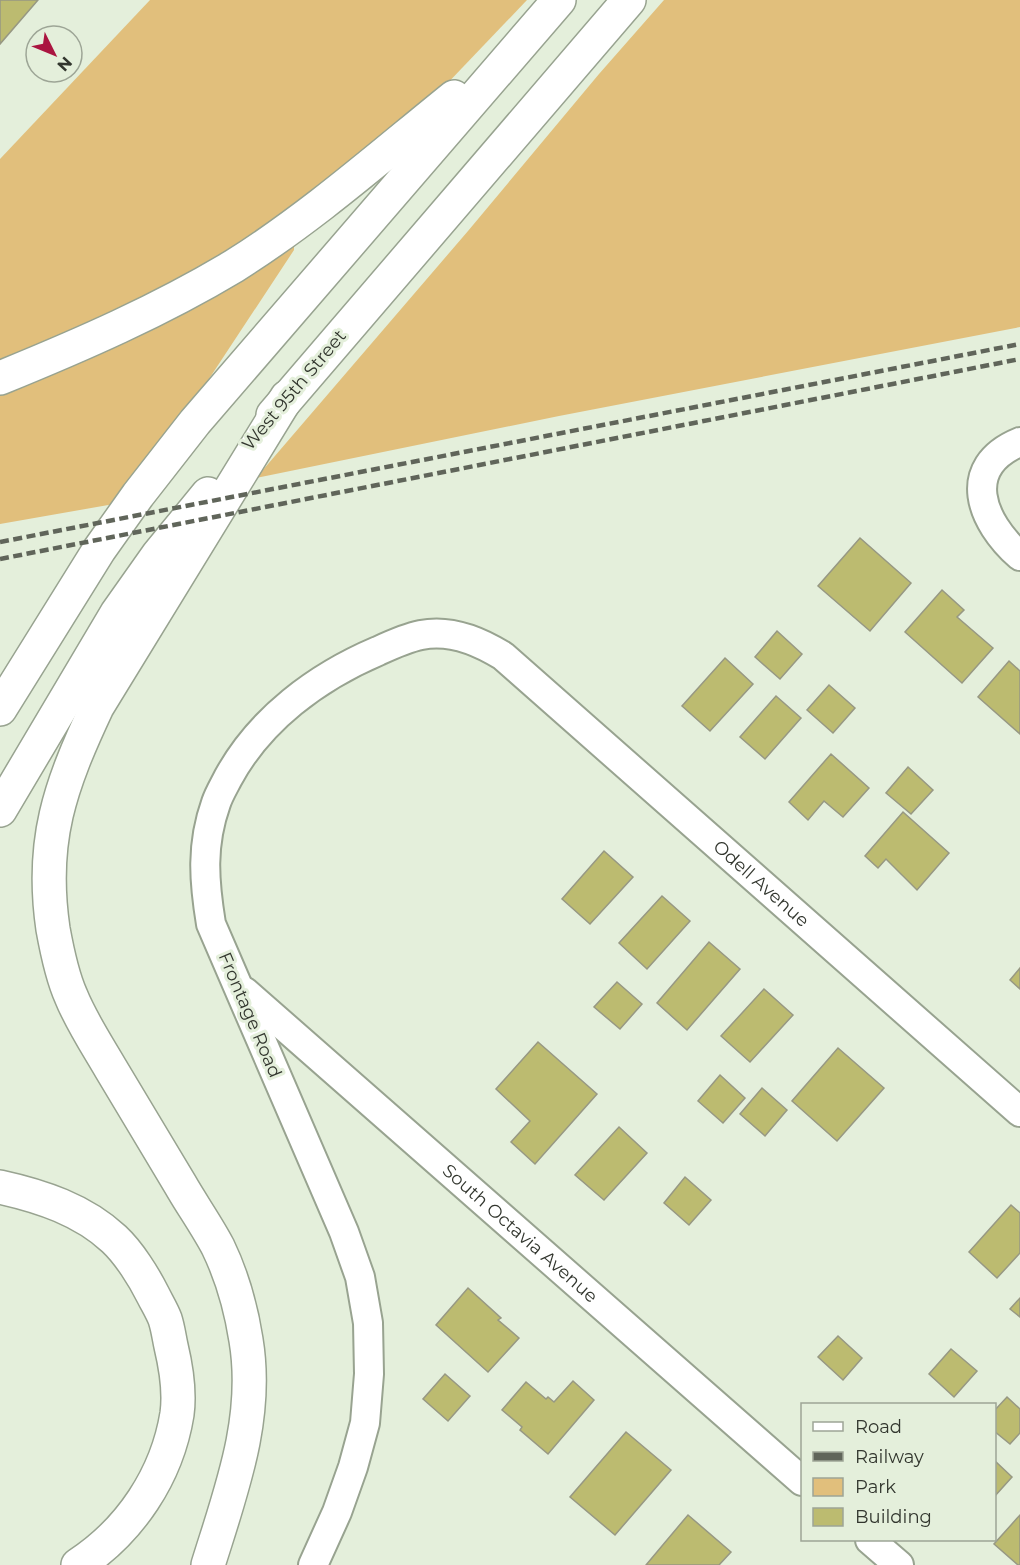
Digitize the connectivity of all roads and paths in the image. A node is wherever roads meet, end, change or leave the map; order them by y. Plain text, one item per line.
1 (558, 0) edge
2 (628, 0) edge
3 (518, 45) junction
4 (0, 378) edge
5 (288, 397) junction
6 (1020, 442) edge
7 (1011, 547) edge
8 (503, 656) joint
9 (0, 709) edge
10 (0, 810) edge
11 (239, 987) junction
12 (1020, 1112) edge
13 (0, 1187) edge
14 (801, 1479) edge
15 (872, 1541) edge
16 (78, 1565) edge
17 (208, 1565) edge
18 (313, 1565) edge
19 (899, 1565) edge

1 - 3 main road
2 - 5 main road, West 95th Street
3 - 4 main road
3 - 9 main road
5 - 10 main road, West 95th Street
5 - 17 main road
6 - 7 street
8 - 11 street, Frontage Road
8 - 12 street, Odell Avenue
11 - 14 street, South Octavia Avenue
11 - 18 street, Frontage Road
13 - 16 main road
15 - 19 street

